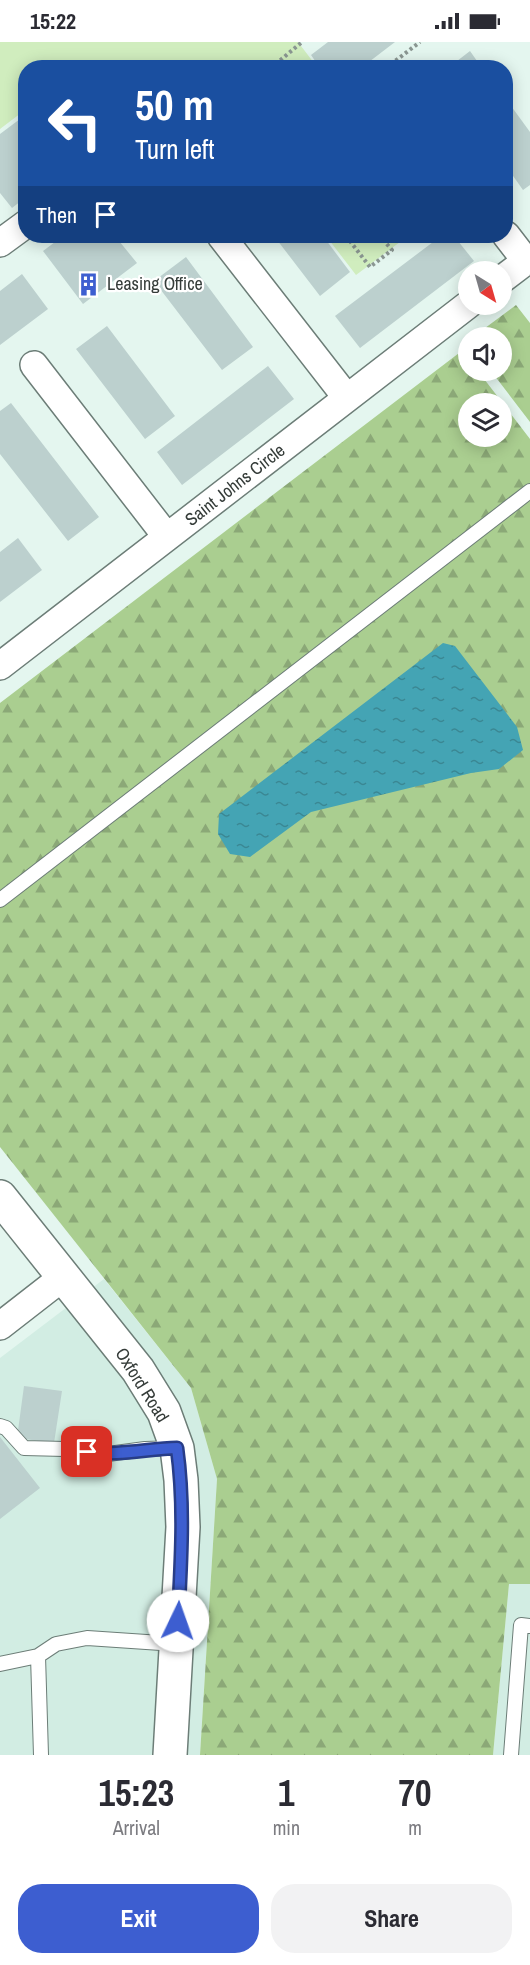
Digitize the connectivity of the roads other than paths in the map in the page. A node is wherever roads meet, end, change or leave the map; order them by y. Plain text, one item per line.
1 (18, 230) edge
2 (0, 243) edge
3 (226, 243) edge
4 (513, 243) edge
5 (528, 260) edge
6 (512, 272) edge
7 (458, 312) edge
8 (34, 365) dead end
9 (347, 398) junction
10 (530, 491) edge
11 (167, 537) junction
12 (0, 666) edge
13 (0, 900) edge
14 (0, 1197) edge
15 (63, 1277) junction
16 (0, 1326) edge
17 (0, 1426) edge
18 (177, 1448) junction
19 (530, 1626) edge
20 (176, 1644) junction
21 (38, 1656) junction
22 (0, 1664) edge
23 (41, 1755) edge
24 (170, 1755) edge
25 (511, 1755) edge

1 - 2 street
3 - 9 street
4 - 5 street
5 - 6 street
7 - 9 street, Saint Johns Circle
8 - 11 street
9 - 11 street, Saint Johns Circle
10 - 13 lane
11 - 12 street, Saint Johns Circle
14 - 15 street, Oxford Road
15 - 16 street
15 - 18 street, Oxford Road
17 - 18 lane
18 - 20 street, Oxford Road
19 - 25 lane
20 - 21 lane
20 - 24 street, Oxford Road
21 - 22 lane
21 - 23 lane

